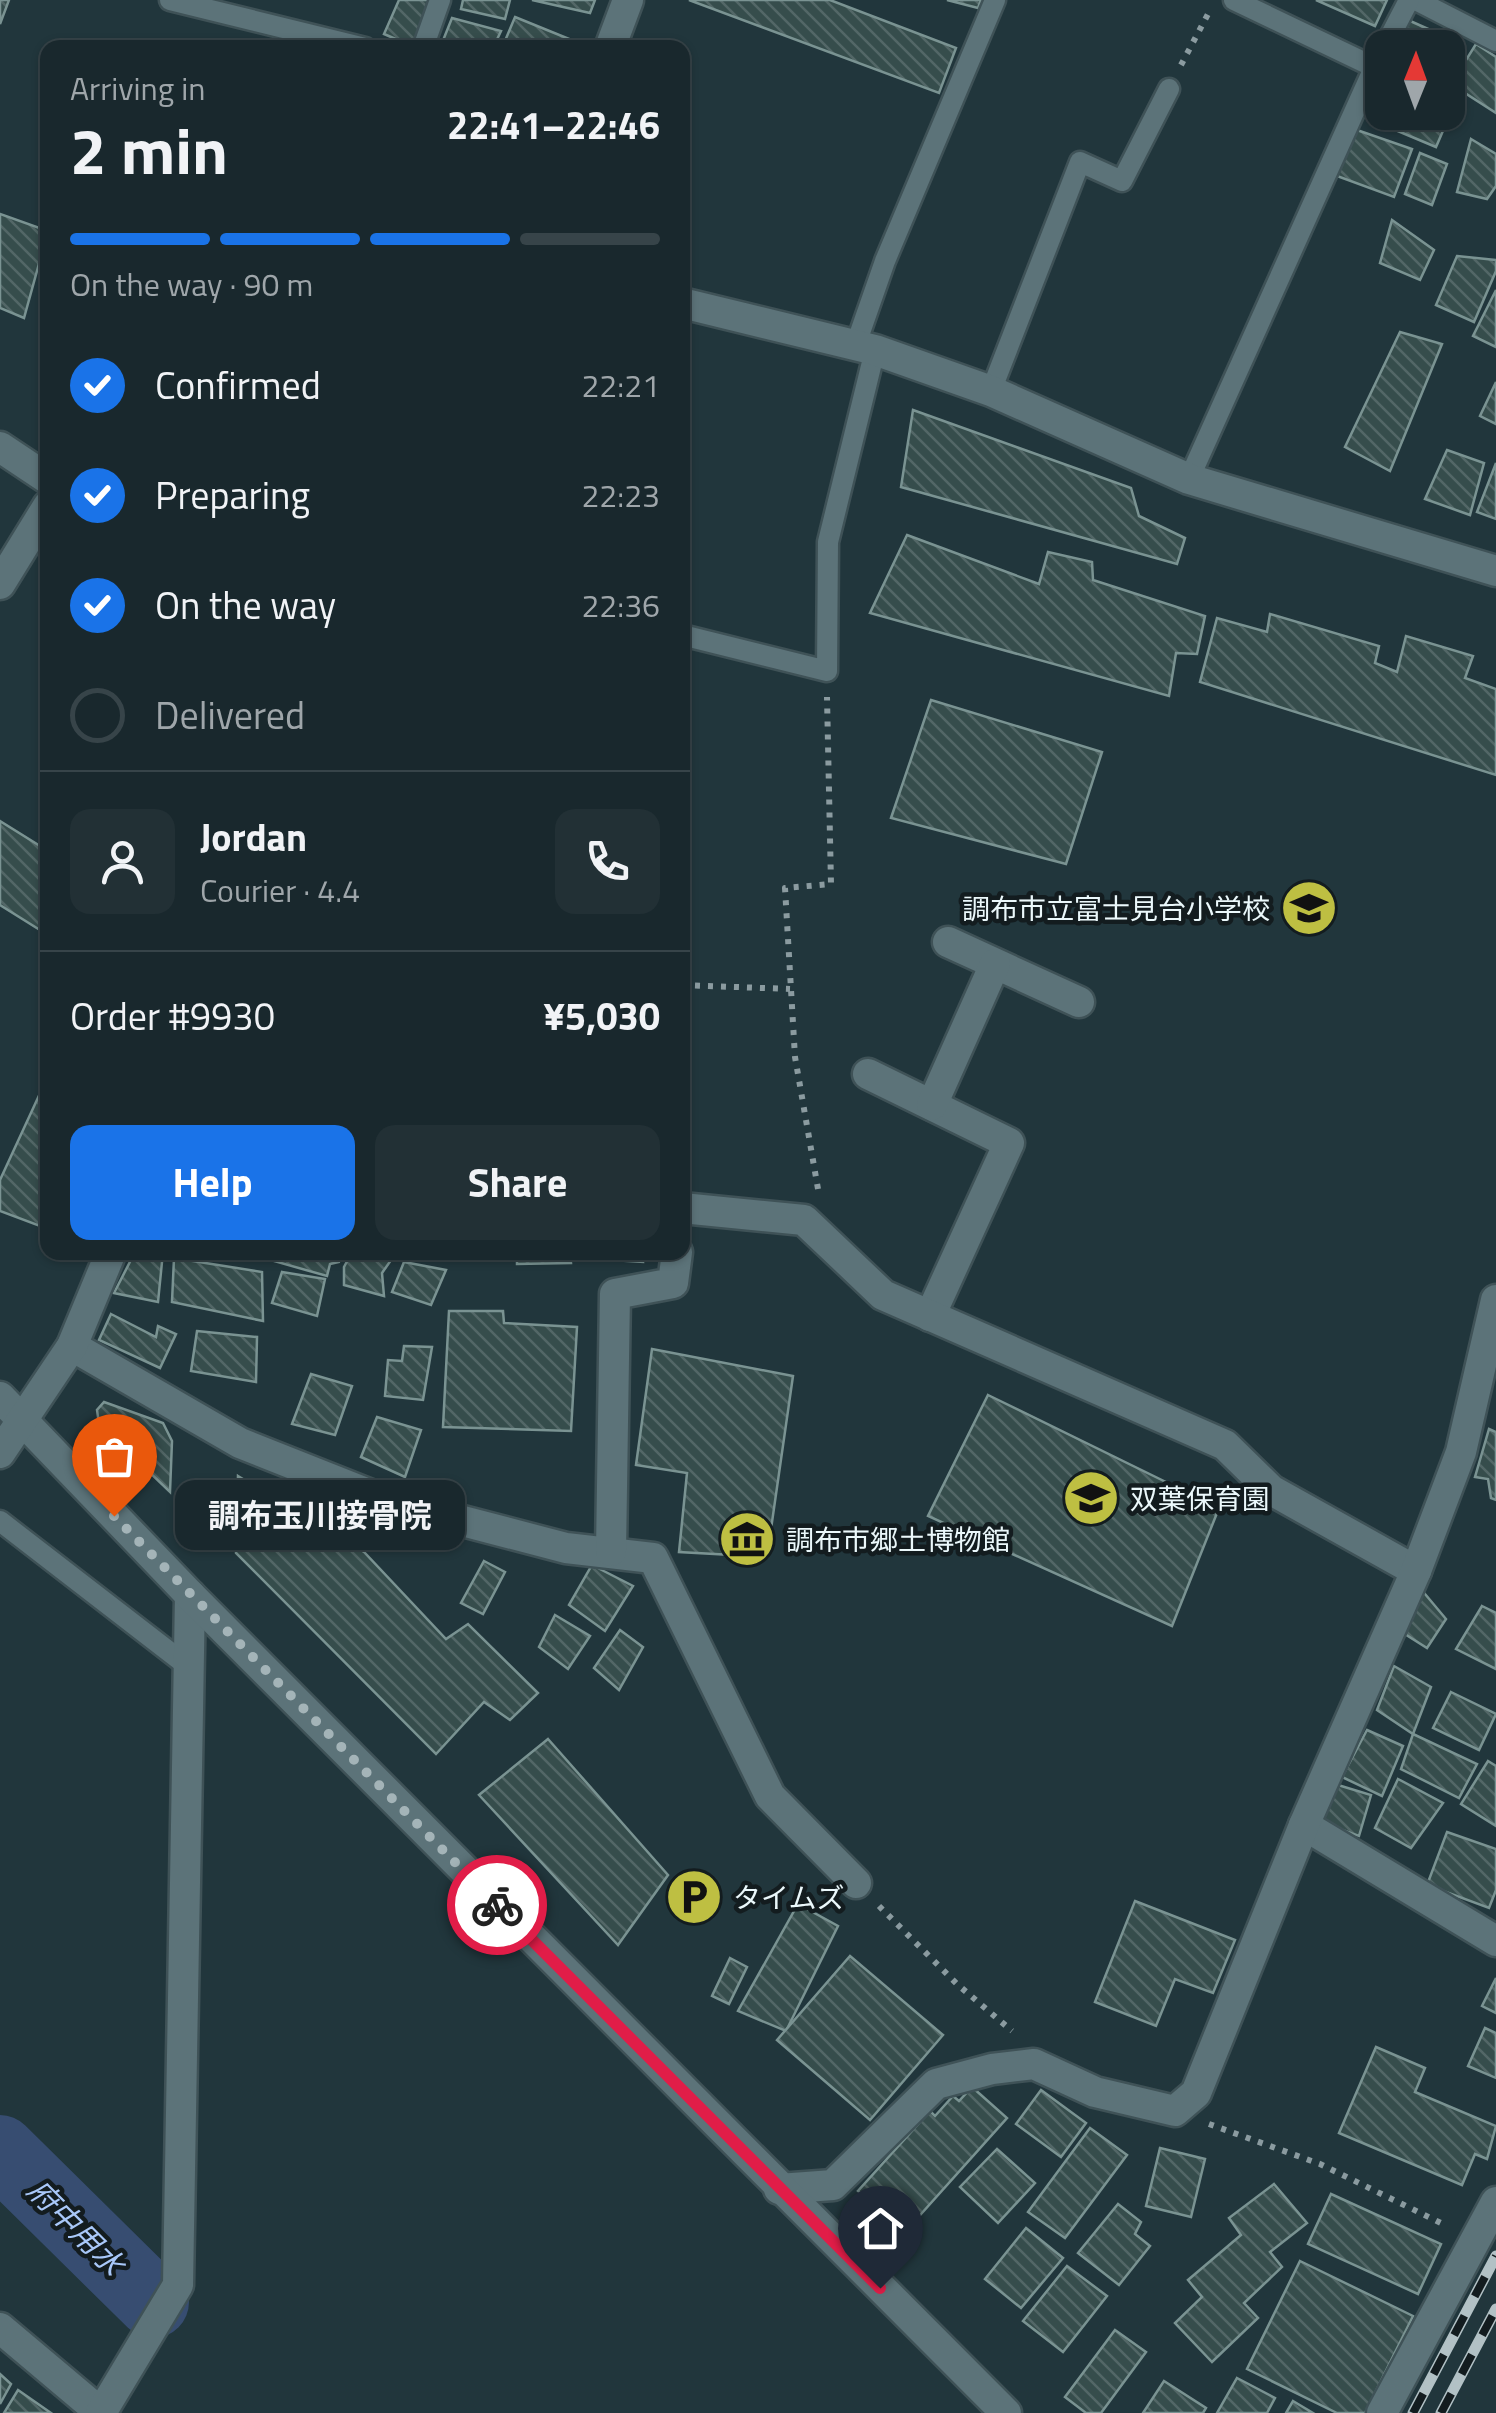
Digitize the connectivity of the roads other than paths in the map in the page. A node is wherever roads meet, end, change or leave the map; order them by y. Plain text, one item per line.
1 (170, 0) edge
2 (440, 0) edge
3 (628, 0) edge
4 (994, 0) edge
5 (1234, 0) edge
6 (1412, 0) edge
7 (1395, 30) edge
8 (333, 40) edge
9 (426, 40) edge
10 (613, 40) edge
11 (1496, 40) edge
12 (1365, 49) edge
13 (1365, 88) edge
14 (1168, 90) road end
15 (690, 304) edge
16 (866, 347) junction
17 (990, 390) junction
18 (0, 447) edge
19 (40, 474) edge
20 (1189, 479) junction
21 (40, 519) edge
22 (1496, 572) edge
23 (0, 584) edge
24 (690, 637) edge
25 (948, 942) dead end
26 (995, 964) junction
27 (1079, 1002) dead end
28 (868, 1074) dead end
29 (932, 1105) junction
30 (690, 1209) edge
31 (108, 1260) edge
32 (676, 1260) edge
33 (1496, 1300) edge
34 (930, 1316) junction
35 (72, 1346) junction
36 (0, 1397) edge
37 (24, 1423) junction
38 (0, 1452) edge
39 (0, 1521) edge
40 (611, 1551) junction
41 (1416, 1571) junction
42 (190, 1596) junction
43 (188, 1667) junction
44 (1304, 1825) junction
45 (856, 1883) road end
46 (1496, 1941) edge
47 (779, 2189) junction
48 (1496, 2202) edge
49 (0, 2328) edge
50 (101, 2413) edge
51 (1006, 2413) edge
52 (1382, 2413) edge

1 - 8 lane
2 - 9 lane
3 - 10 street
4 - 16 lane
5 - 12 lane
6 - 7 lane
6 - 11 lane
13 - 20 lane
14 - 17 lane
15 - 16 street
16 - 17 street
16 - 24 lane
17 - 20 street
18 - 19 street
20 - 22 street
21 - 23 street
25 - 26 street
26 - 27 street
26 - 29 street
28 - 29 street
29 - 34 street
30 - 34 street
31 - 35 street
32 - 40 street
33 - 41 street
34 - 41 street
35 - 37 street
35 - 40 street
36 - 37 street
37 - 38 street
37 - 42 street
39 - 43 lane
40 - 45 street
41 - 44 street
42 - 43 street
42 - 47 street
43 - 50 street
44 - 46 street
44 - 47 street
47 - 51 street
48 - 52 street
49 - 50 street

